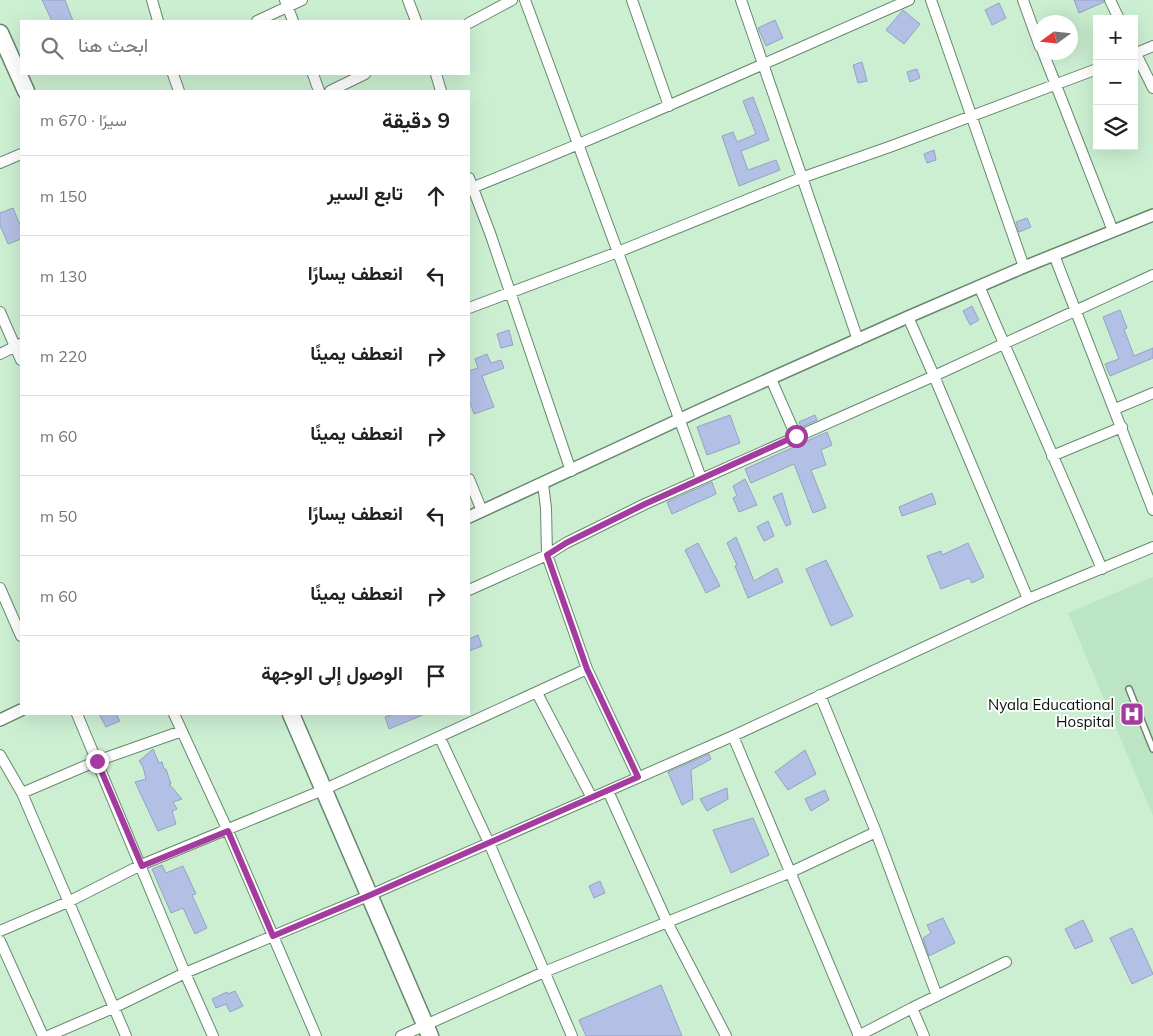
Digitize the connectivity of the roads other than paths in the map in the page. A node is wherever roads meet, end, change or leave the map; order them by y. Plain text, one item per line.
1 (152, 0) edge
2 (302, 0) edge
3 (408, 0) edge
4 (512, 0) edge
5 (525, 0) edge
6 (632, 0) edge
7 (741, 0) edge
8 (909, 0) edge
9 (931, 0) edge
10 (1023, 0) edge
11 (1110, 0) edge
12 (287, 3) edge
13 (1117, 15) edge
14 (158, 20) edge
15 (259, 20) edge
16 (293, 20) edge
17 (416, 20) edge
18 (470, 22) edge
19 (1033, 28) edge
20 (0, 33) edge
21 (1153, 46) edge
22 (1138, 51) edge
23 (1138, 58) edge
24 (1046, 60) edge
25 (762, 64) junction
26 (1093, 71) edge
27 (173, 75) edge
28 (312, 75) edge
29 (363, 75) edge
30 (436, 75) edge
31 (1055, 85) junction
32 (1153, 88) edge
33 (26, 90) edge
34 (176, 90) edge
35 (319, 90) edge
36 (332, 90) edge
37 (441, 90) edge
38 (669, 106) junction
39 (971, 117) junction
40 (579, 144) junction
41 (20, 154) edge
42 (0, 163) edge
43 (801, 178) junction
44 (470, 185) edge
45 (1153, 215) edge
46 (1113, 231) junction
47 (618, 252) junction
48 (1054, 255) junction
49 (1024, 267) junction
50 (1153, 275) edge
51 (979, 286) junction
52 (510, 292) junction
53 (470, 308) edge
54 (1074, 310) junction
55 (0, 312) edge
56 (908, 317) junction
57 (858, 340) junction
58 (1003, 343) junction
59 (18, 345) edge
60 (0, 354) edge
61 (934, 376) junction
62 (771, 379) junction
63 (1153, 393) edge
64 (1115, 409) junction
65 (679, 421) junction
66 (1122, 427) junction
67 (796, 436) junction
68 (1052, 456) junction
69 (571, 471) junction
70 (701, 478) junction
71 (470, 481) edge
72 (543, 484) junction
73 (1153, 510) edge
74 (482, 511) junction
75 (470, 517) edge
76 (1153, 547) edge
77 (547, 555) junction
78 (1102, 569) junction
79 (0, 588) edge
80 (470, 590) edge
81 (1028, 599) junction
82 (20, 634) edge
83 (587, 669) junction
84 (1129, 689) dead end
85 (537, 693) junction
86 (820, 694) junction
87 (20, 710) edge
88 (77, 715) edge
89 (174, 715) edge
90 (290, 715) edge
91 (0, 720) edge
92 (182, 731) junction
93 (733, 736) junction
94 (440, 738) junction
95 (1153, 749) edge
96 (0, 755) edge
97 (97, 761) junction
98 (638, 777) junction
99 (323, 790) junction
100 (608, 791) junction
101 (22, 793) junction
102 (592, 798) junction
103 (228, 831) junction
104 (876, 832) junction
105 (489, 843) junction
106 (142, 866) junction
107 (791, 872) junction
108 (368, 896) junction
109 (68, 902) junction
110 (668, 922) junction
111 (0, 931) edge
112 (273, 936) junction
113 (0, 941) edge
114 (1006, 962) dead end
115 (544, 972) junction
116 (184, 973) junction
117 (937, 996) junction
118 (114, 1008) junction
119 (912, 1008) junction
120 (428, 1031) edge
121 (43, 1036) edge
122 (48, 1036) edge
123 (126, 1036) edge
124 (213, 1036) edge
125 (316, 1036) edge
126 (401, 1036) edge
127 (572, 1036) edge
128 (726, 1036) edge
129 (859, 1036) edge
130 (924, 1036) edge

1 - 14 street
2 - 12 street
3 - 17 street
4 - 18 street
5 - 40 street
6 - 38 street
7 - 25 street
8 - 25 street
9 - 39 street
10 - 19 street
11 - 13 street
12 - 15 street
12 - 16 street
20 - 33 highway
21 - 22 street
23 - 32 street
24 - 31 street
25 - 38 street
25 - 43 street
26 - 31 street
27 - 34 street
28 - 35 street
29 - 36 street
30 - 37 street
31 - 39 street
31 - 46 street
38 - 40 street
39 - 43 street
39 - 49 street
40 - 44 street
40 - 47 street
41 - 42 street
43 - 47 street
43 - 57 street
44 - 52 street
45 - 46 street
46 - 48 street
47 - 52 street
47 - 65 street
48 - 49 street
48 - 54 street
49 - 51 street
50 - 54 street
51 - 56 street
51 - 58 street
52 - 53 street
52 - 69 street
54 - 58 street
54 - 64 street
55 - 59 street
56 - 57 street
56 - 61 street
57 - 62 street
58 - 61 street
58 - 68 street
59 - 60 street
61 - 67 street
61 - 81 street
62 - 65 street
62 - 67 street
63 - 64 street
64 - 66 street
65 - 69 street
65 - 70 street
66 - 68 street
66 - 73 street
67 - 70 street
68 - 78 street
69 - 72 street
70 - 77 street
71 - 74 street
72 - 74 street
72 - 77 street
74 - 75 street
76 - 78 street
77 - 80 street
77 - 83 street
78 - 81 street
79 - 82 street
81 - 86 street
83 - 85 street
83 - 98 street
84 - 95 lane
85 - 94 street
85 - 102 street
86 - 93 street
86 - 104 street
87 - 91 street
88 - 97 street
89 - 92 street
90 - 99 highway
92 - 97 street
92 - 103 street
93 - 98 street
93 - 107 street
94 - 99 street
94 - 105 street
96 - 101 street
97 - 101 street
97 - 106 street
98 - 100 street
99 - 103 street
99 - 108 highway
100 - 102 street
100 - 110 street
101 - 109 street
102 - 105 street
103 - 106 street
103 - 112 street
104 - 107 street
104 - 117 street
105 - 108 street
105 - 115 street
106 - 109 street
106 - 116 street
107 - 110 street
107 - 129 street
108 - 112 street
108 - 120 highway
109 - 111 street
109 - 118 street
110 - 115 street
110 - 128 street
112 - 116 street
112 - 125 street
113 - 121 street
114 - 117 street
115 - 120 street
115 - 127 street
116 - 118 street
116 - 124 street
117 - 119 street
118 - 122 street
118 - 123 street
119 - 129 street
119 - 130 street
120 - 126 street

